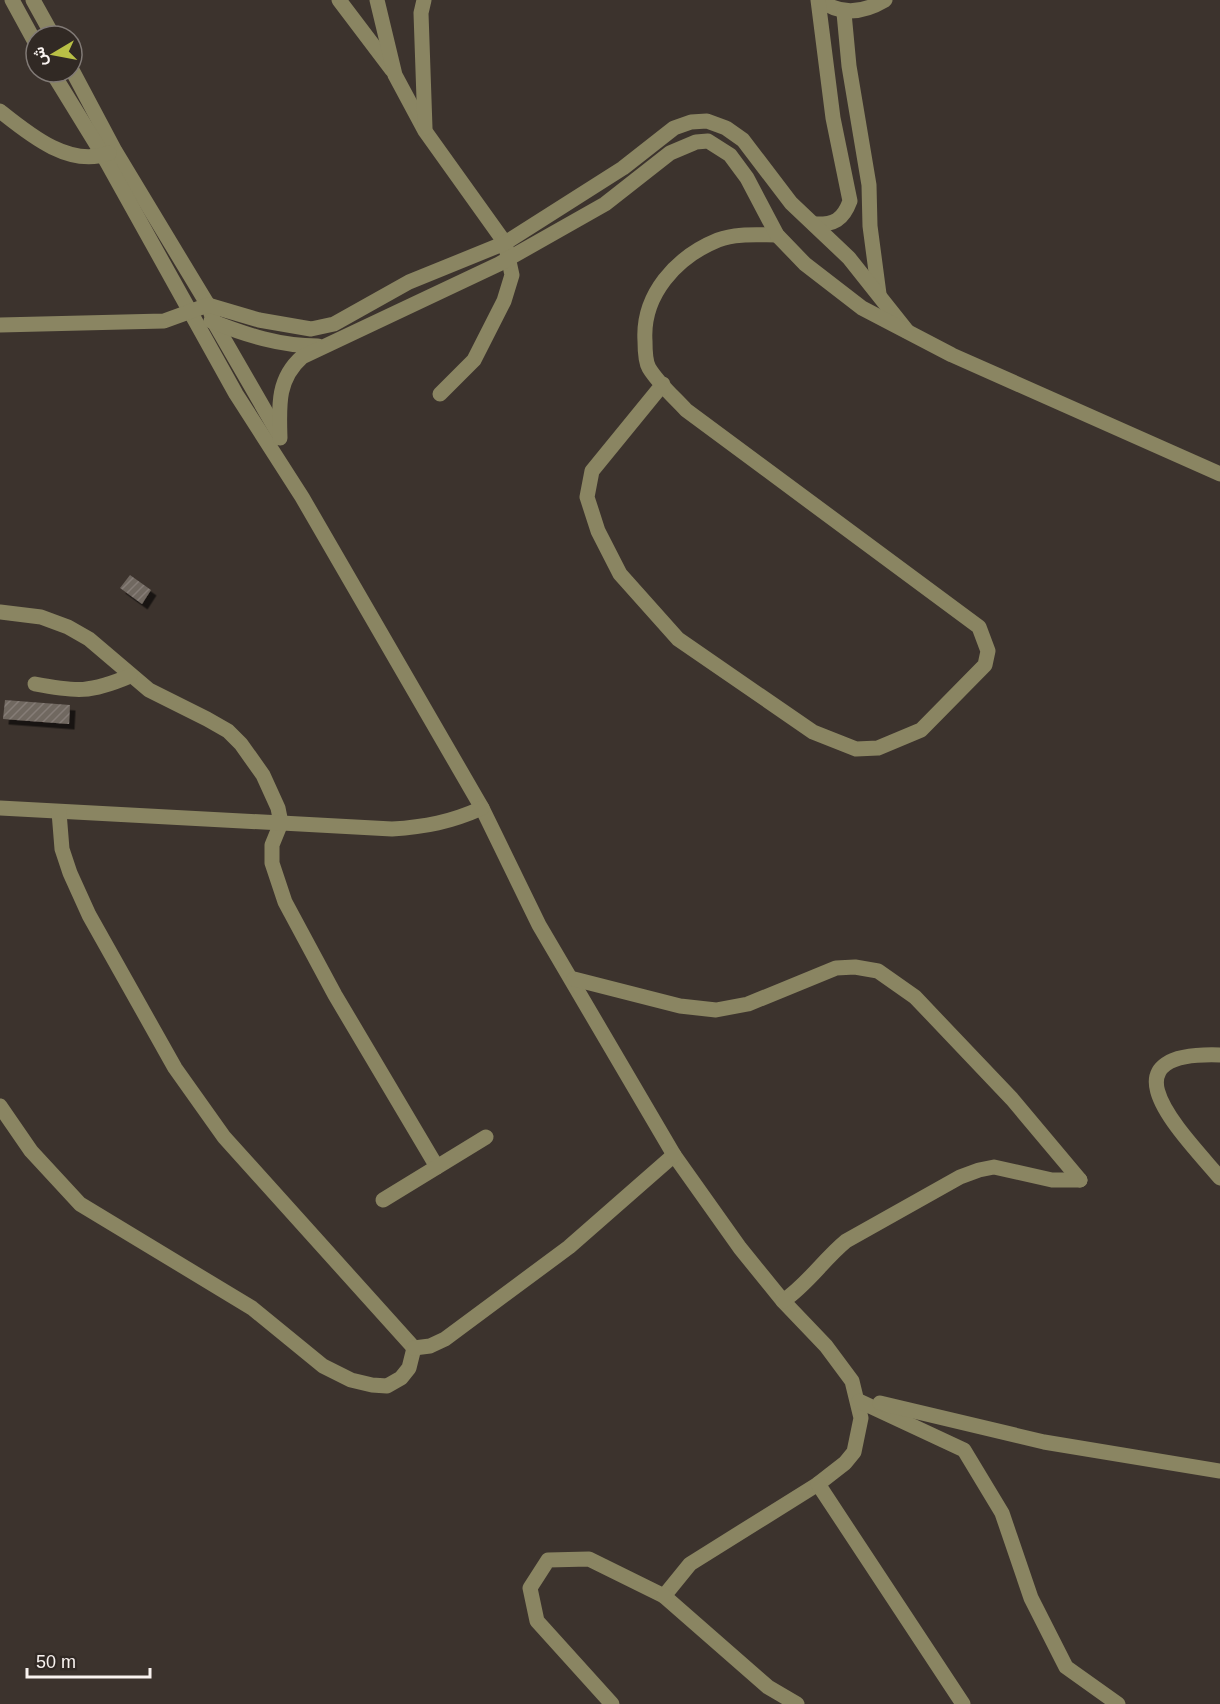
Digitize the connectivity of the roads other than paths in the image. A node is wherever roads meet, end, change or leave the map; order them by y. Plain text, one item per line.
1 (12, 0) edge
2 (33, 0) edge
3 (339, 0) edge
4 (377, 0) edge
5 (424, 0) edge
6 (819, 0) edge
7 (885, 0) edge
8 (844, 13) junction
9 (25, 24) edge
10 (46, 24) edge
11 (395, 75) junction
12 (60, 84) edge
13 (78, 84) edge
14 (0, 111) edge
15 (425, 131) junction
16 (109, 153) junction
17 (814, 224) junction
18 (777, 234) junction
19 (507, 250) junction
20 (879, 294) junction
21 (208, 305) junction
22 (189, 311) junction
23 (214, 322) junction
24 (0, 325) edge
25 (907, 331) junction
26 (323, 346) junction
27 (663, 384) junction
28 (440, 394) dead end
29 (280, 438) junction
30 (1220, 474) edge
31 (302, 497) junction
32 (0, 612) edge
33 (130, 676) junction
34 (35, 684) dead end
35 (0, 808) edge
36 (482, 808) junction
37 (58, 812) junction
38 (281, 823) junction
39 (574, 979) junction
40 (1220, 1055) edge
41 (0, 1106) edge
42 (486, 1137) dead end
43 (675, 1155) junction
44 (437, 1167) junction
45 (1220, 1178) edge
46 (383, 1200) dead end
47 (783, 1301) junction
48 (414, 1348) junction
49 (859, 1401) junction
50 (1220, 1471) edge
51 (818, 1484) junction
52 (664, 1596) junction
53 (612, 1704) edge
54 (797, 1704) edge
55 (963, 1704) edge
56 (1118, 1704) edge

1 - 9 street
2 - 10 street
3 - 11 street
4 - 11 street
5 - 15 street
6 - 8 street
6 - 17 street
7 - 8 street
8 - 20 street
11 - 15 street
12 - 16 street
13 - 16 street
14 - 16 street
15 - 19 street
16 - 21 street
16 - 22 street
17 - 19 street
17 - 20 street
18 - 19 street
18 - 25 street
18 - 27 street
19 - 21 street
19 - 26 street
19 - 28 street
20 - 25 street
21 - 22 street
21 - 23 street
22 - 23 street
22 - 24 street
22 - 31 street
23 - 26 street
23 - 29 street
25 - 30 street
26 - 29 street
27 - 27 street
29 - 31 street
31 - 36 street
32 - 33 street
33 - 34 street
33 - 38 street
35 - 37 street
36 - 38 street
36 - 39 street
37 - 38 street
37 - 48 street
38 - 44 street
39 - 43 street
39 - 47 street
40 - 45 street
41 - 48 street
42 - 44 street
43 - 47 street
43 - 48 street
44 - 46 street
47 - 49 street
49 - 50 street
49 - 51 street
49 - 56 street
51 - 52 street
51 - 55 street
52 - 53 street
52 - 54 street

